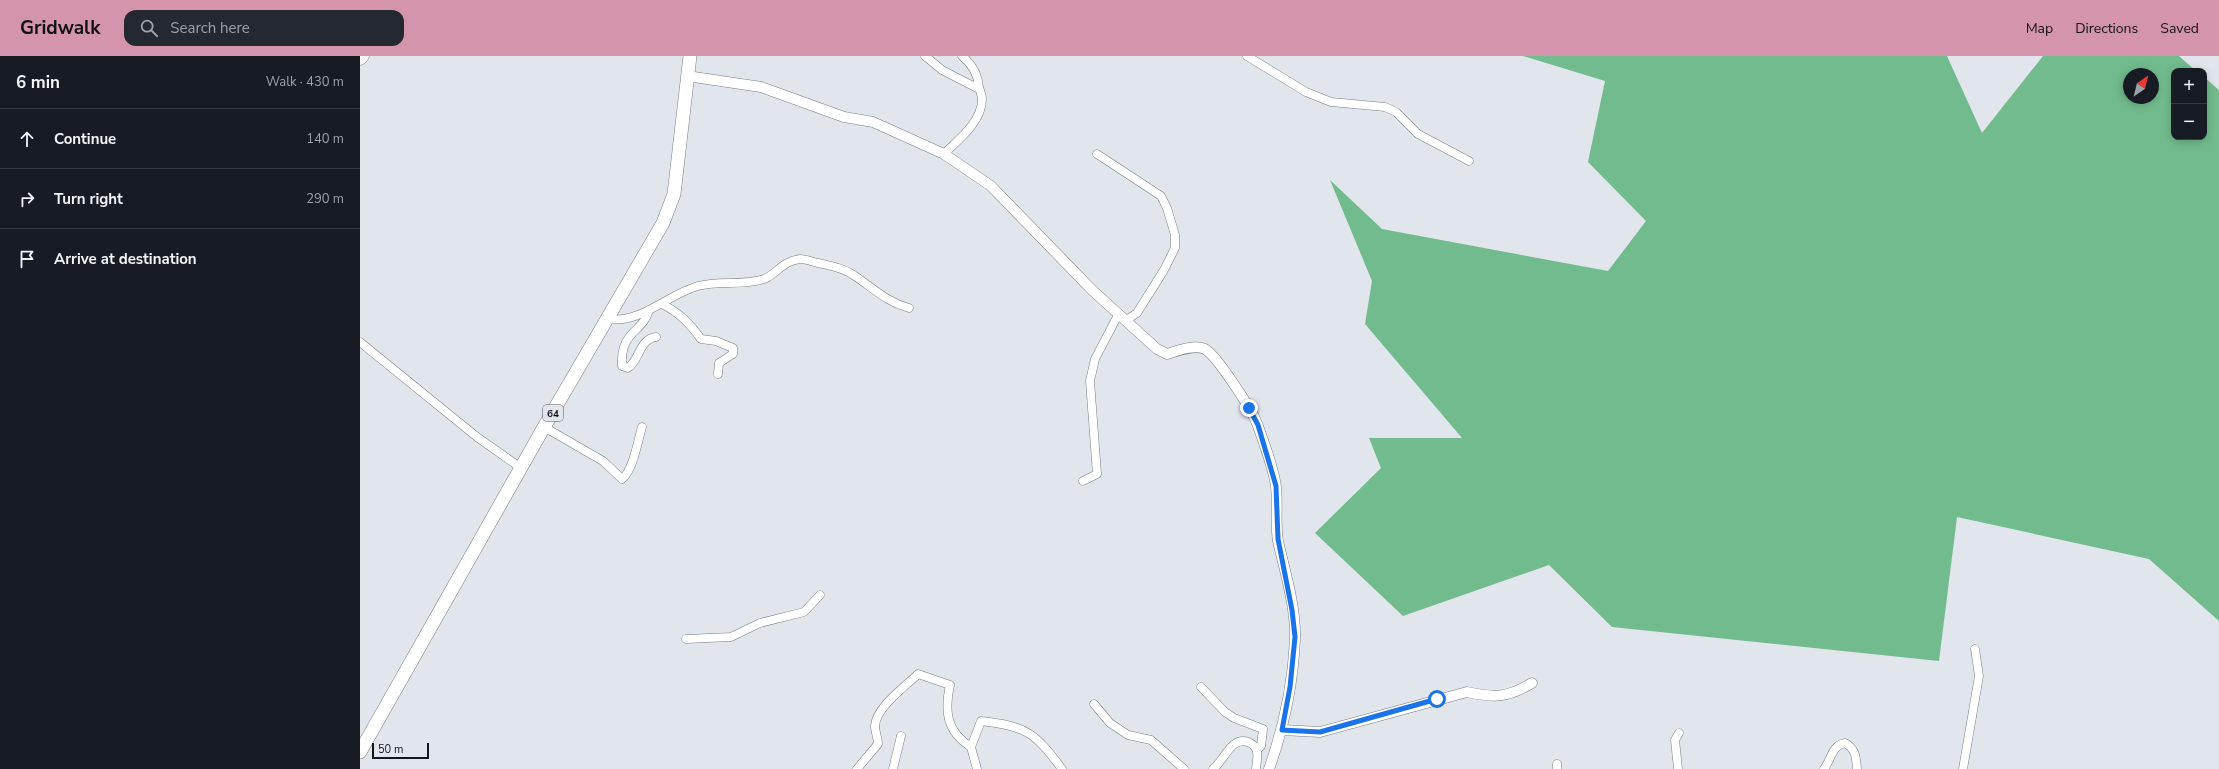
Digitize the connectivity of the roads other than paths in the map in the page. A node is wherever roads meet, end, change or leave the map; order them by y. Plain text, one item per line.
1 (363, 56) edge
2 (690, 56) edge
3 (925, 56) edge
4 (962, 56) edge
5 (1247, 56) edge
6 (360, 59) edge
7 (687, 76) junction
8 (979, 89) junction
9 (944, 154) junction
10 (1097, 154) dead end
11 (1469, 161) dead end
12 (662, 304) junction
13 (909, 308) dead end
14 (649, 310) junction
15 (1122, 318) junction
16 (608, 319) junction
17 (656, 338) dead end
18 (360, 342) edge
19 (718, 374) dead end
20 (544, 427) junction
21 (642, 427) dead end
22 (521, 468) junction
23 (1083, 481) dead end
24 (820, 595) dead end
25 (686, 639) dead end
26 (1975, 649) dead end
27 (1532, 683) dead end
28 (1201, 687) dead end
29 (1094, 704) dead end
30 (1282, 730) junction
31 (1679, 733) dead end
32 (901, 736) dead end
33 (971, 747) junction
34 (1257, 750) junction
35 (360, 752) edge
36 (856, 769) edge
37 (893, 769) edge
38 (977, 769) edge
39 (1062, 769) edge
40 (1184, 769) edge
41 (1213, 769) edge
42 (1256, 769) edge
43 (1269, 769) edge
44 (1678, 769) edge
45 (1824, 769) edge
46 (1857, 769) edge
47 (1963, 769) edge

1 - 6 main road
2 - 7 main road, 64
3 - 8 street
4 - 8 street
5 - 11 street
7 - 9 street
7 - 16 main road, 64
8 - 9 street
9 - 15 street
10 - 15 street
12 - 13 street
12 - 14 street
12 - 19 street
14 - 16 street
14 - 17 street
15 - 23 street
15 - 30 street
16 - 20 main road, 64
18 - 22 street
20 - 21 street
20 - 22 main road, 64
22 - 35 main road, 64
24 - 25 street
26 - 47 street
27 - 30 street
28 - 34 street
29 - 40 street
30 - 43 street
31 - 44 street
32 - 37 street
33 - 36 street
33 - 38 street
33 - 39 street
34 - 41 street
34 - 42 street
45 - 46 street

